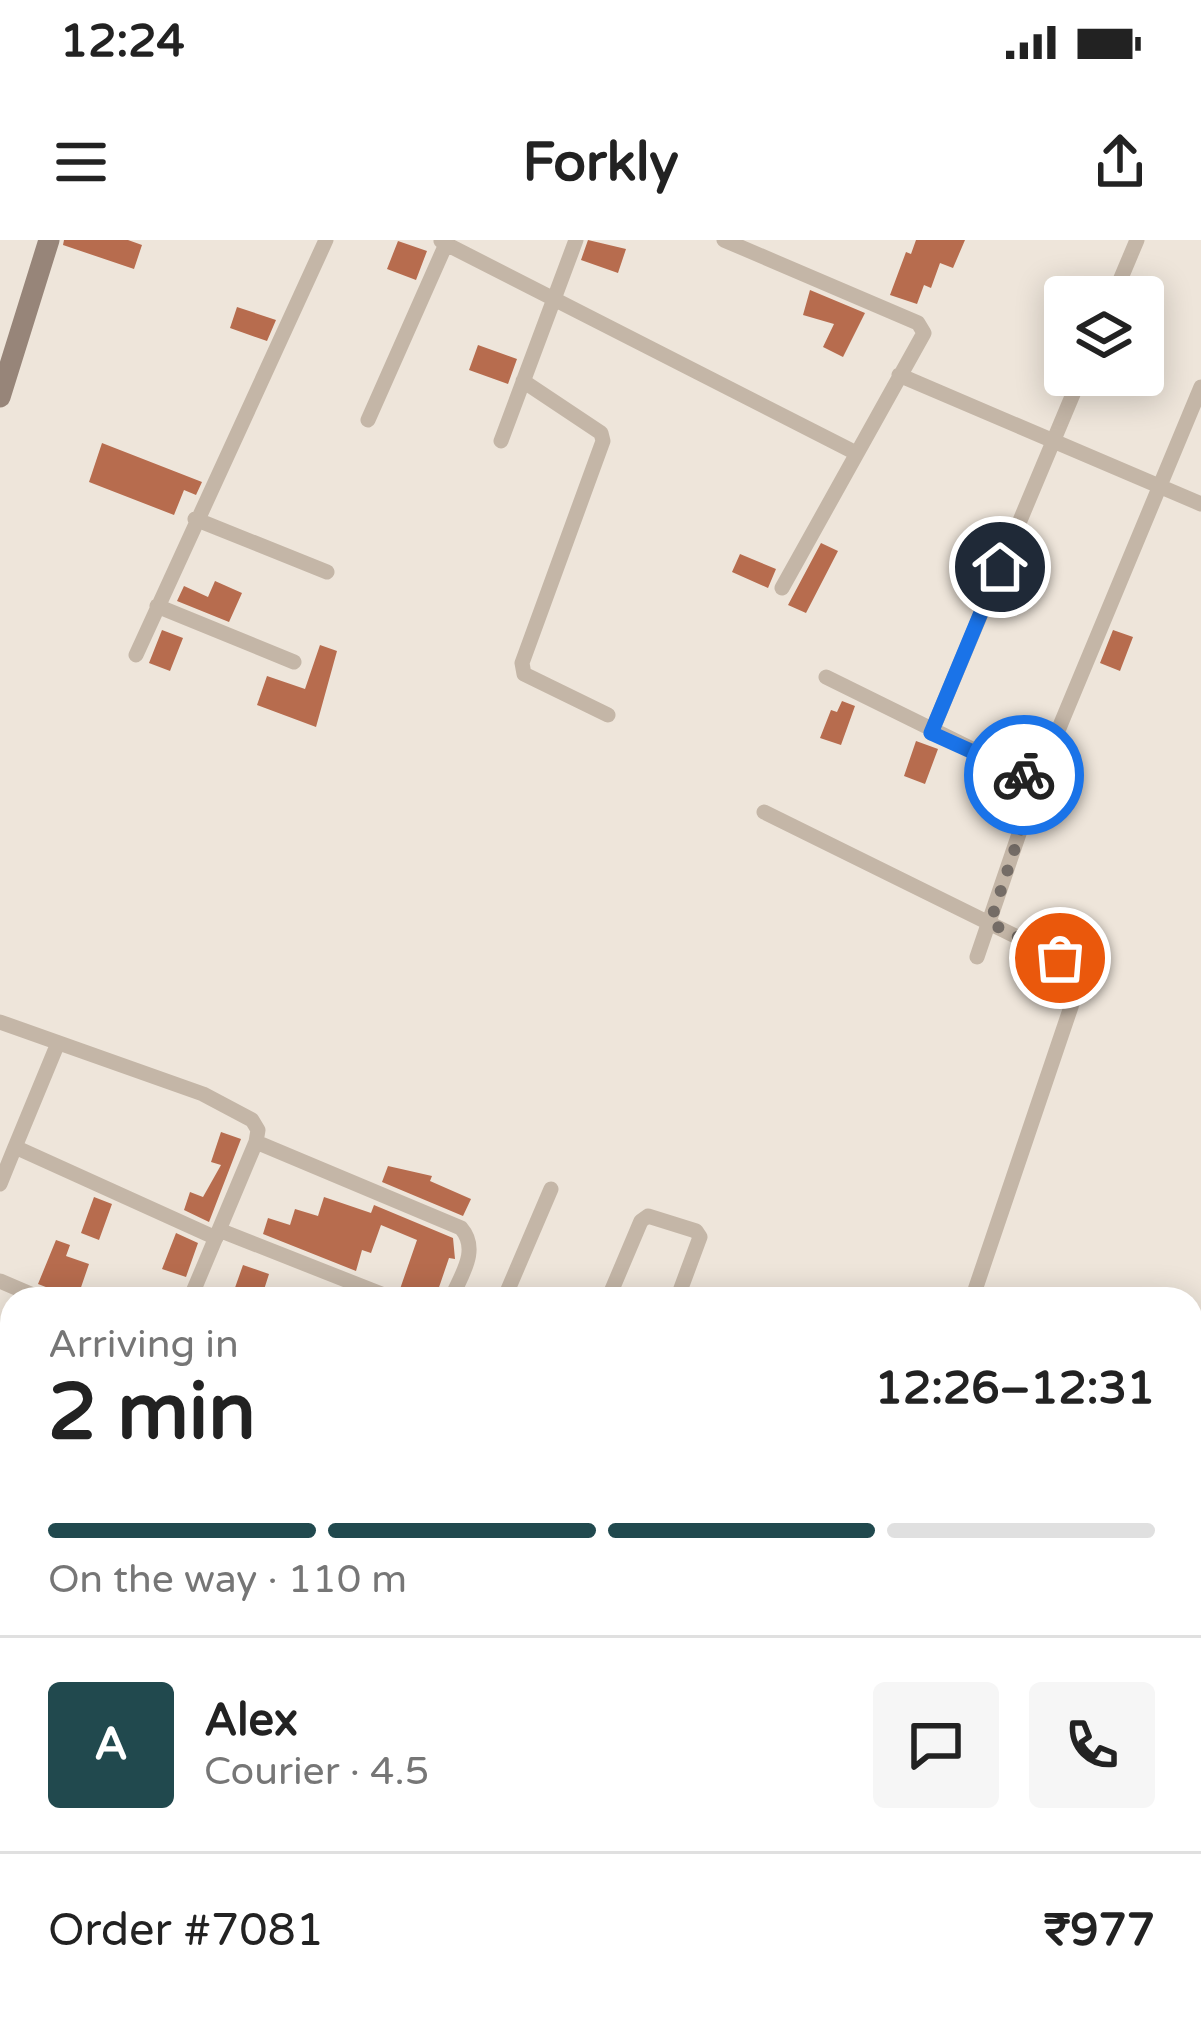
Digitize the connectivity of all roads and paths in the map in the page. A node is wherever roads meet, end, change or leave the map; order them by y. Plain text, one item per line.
1 (49, 240) edge
2 (326, 240) edge
3 (576, 240) edge
4 (724, 240) edge
5 (1136, 240) edge
6 (442, 242) edge
7 (1121, 276) edge
8 (553, 298) junction
9 (899, 375) junction
10 (523, 381) junction
11 (1201, 387) edge
12 (1072, 396) edge
13 (0, 397) edge
14 (368, 420) dead end
15 (501, 441) dead end
16 (1052, 442) junction
17 (856, 453) junction
18 (1157, 489) junction
19 (1201, 504) edge
20 (195, 519) junction
21 (327, 572) dead end
22 (782, 588) dead end
23 (157, 606) junction
24 (136, 656) dead end
25 (294, 662) dead end
26 (826, 677) dead end
27 (608, 715) dead end
28 (931, 733) junction
29 (1037, 782) junction
30 (764, 812) dead end
31 (990, 923) junction
32 (976, 957) dead end
33 (0, 1022) edge
34 (58, 1043) junction
35 (256, 1142) junction
36 (15, 1147) junction
37 (0, 1184) edge
38 (551, 1189) dead end
39 (218, 1234) junction
40 (195, 1287) edge
41 (362, 1287) edge
42 (456, 1287) edge
43 (509, 1287) edge
44 (613, 1287) edge
45 (681, 1287) edge
46 (976, 1287) edge

1 - 13 main road
2 - 20 street
3 - 8 street
4 - 9 street
5 - 7 street
6 - 8 street
6 - 14 street
8 - 10 street
8 - 17 street
9 - 16 street
9 - 17 street
10 - 15 street
10 - 27 street
11 - 18 street
12 - 16 street
16 - 18 street
16 - 28 street
17 - 22 street
18 - 19 street
18 - 29 street
20 - 21 street
20 - 23 street
23 - 24 street
23 - 25 street
26 - 28 street
28 - 29 street
29 - 31 street
30 - 31 street
31 - 32 street
31 - 46 street
33 - 34 street
34 - 35 street
34 - 36 street
35 - 39 street
35 - 42 street
36 - 37 street
36 - 39 street
38 - 43 street
39 - 40 street
39 - 41 street
44 - 45 street

